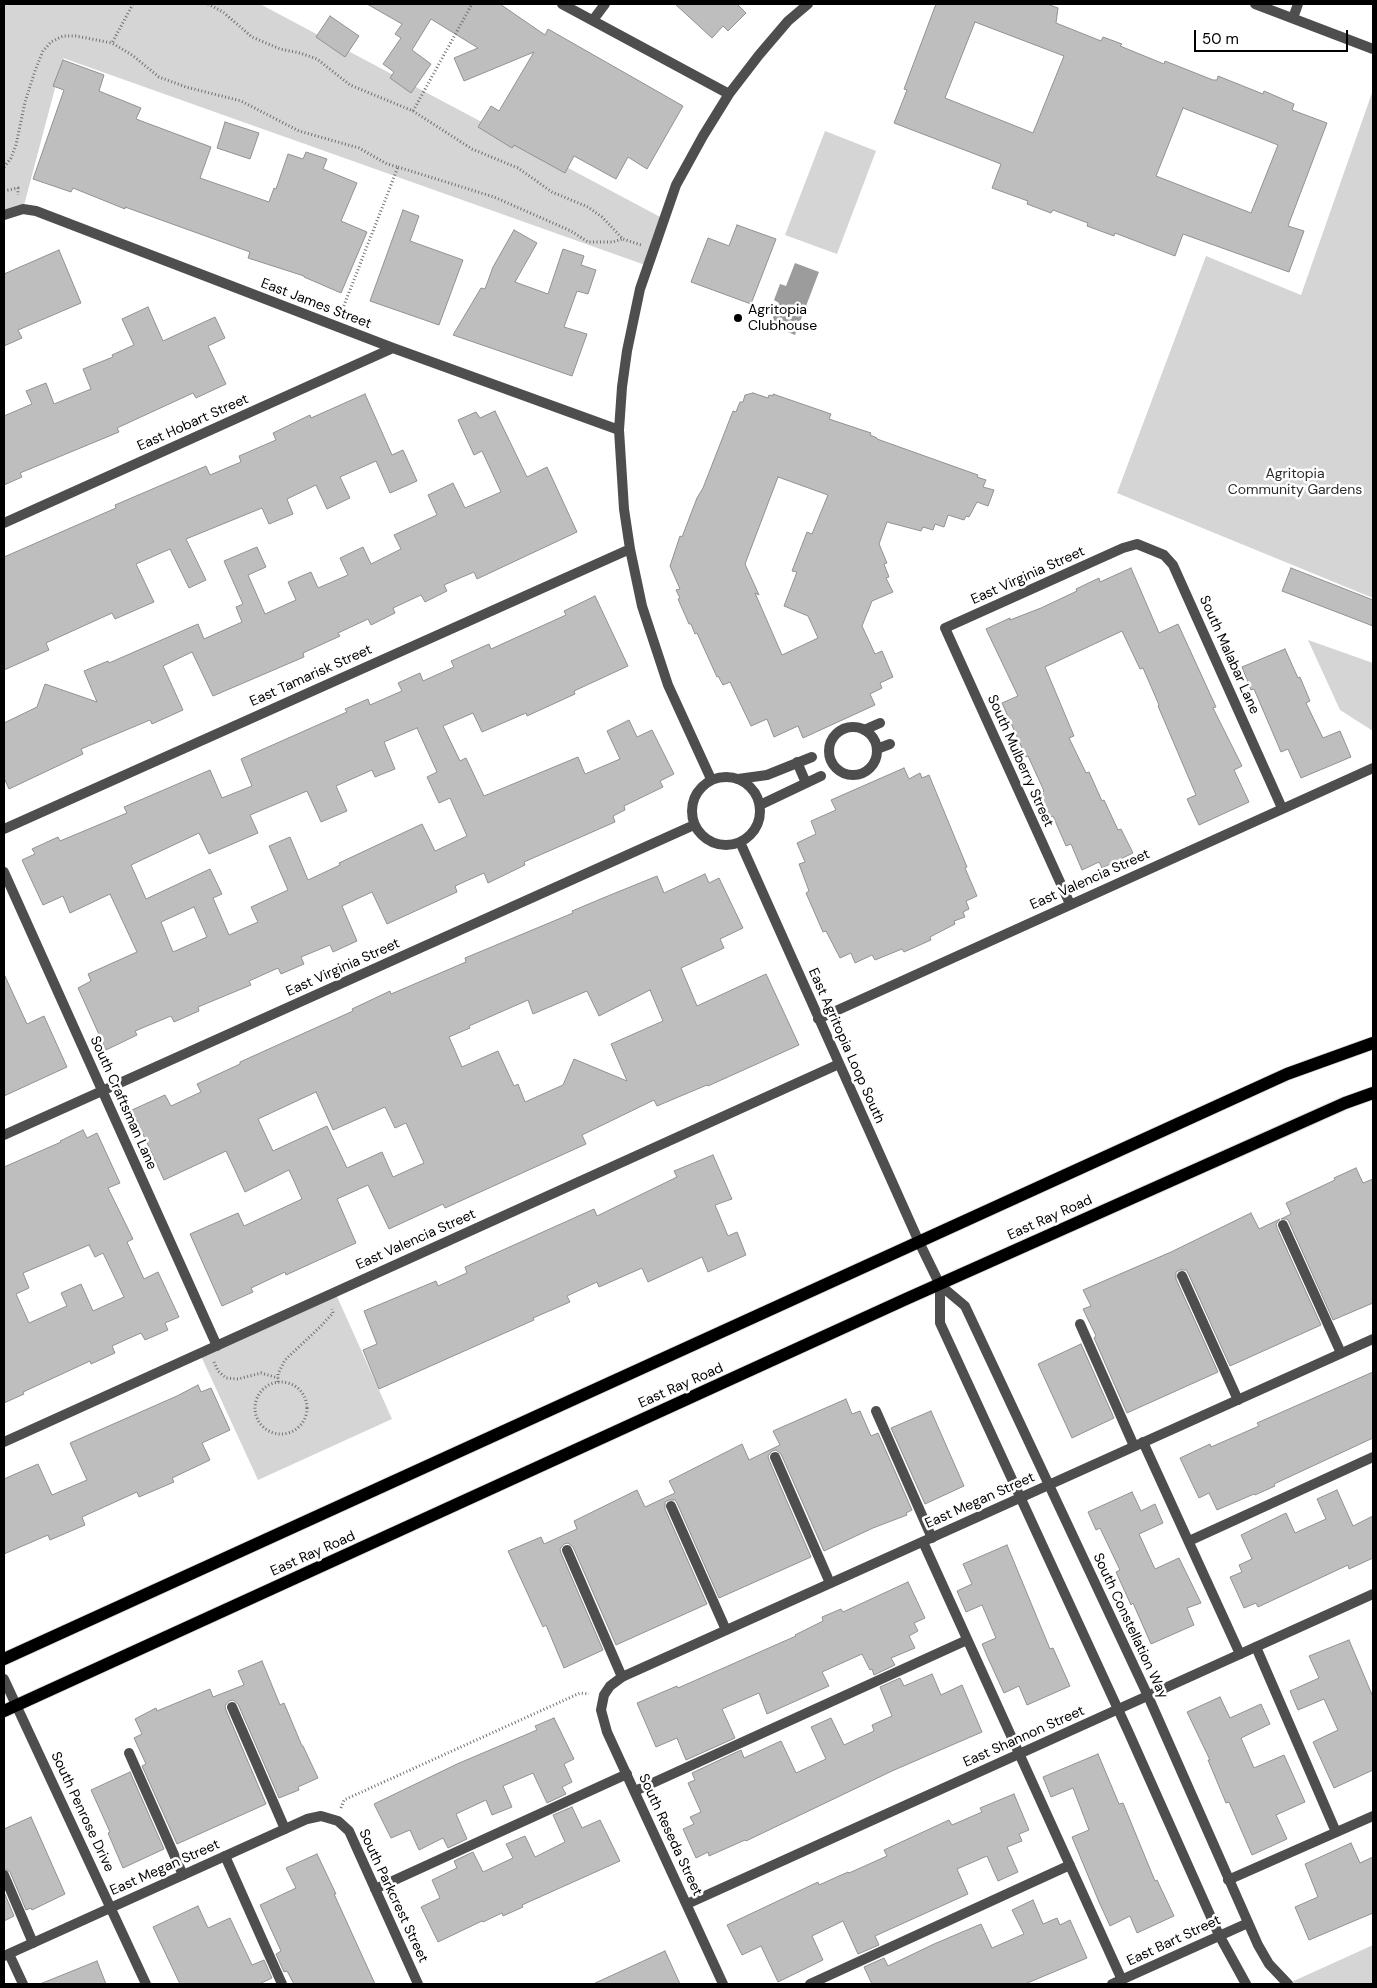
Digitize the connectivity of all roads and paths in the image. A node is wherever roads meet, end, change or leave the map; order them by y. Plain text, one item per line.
1 (133, 4) edge
2 (208, 4) edge
3 (472, 4) edge
4 (562, 4) edge
5 (604, 4) edge
6 (808, 4) edge
7 (1256, 4) edge
8 (1298, 4) edge
9 (1293, 18) junction
10 (593, 20) junction
11 (112, 43) junction
12 (1373, 49) edge
13 (730, 94) junction
14 (413, 111) junction
15 (4, 167) edge
16 (398, 167) junction
17 (4, 215) edge
18 (623, 239) junction
19 (654, 249) junction
20 (336, 326) junction
21 (393, 348) junction
22 (619, 430) junction
23 (4, 523) edge
24 (1123, 548) joint
25 (630, 549) junction
26 (945, 628) joint
27 (880, 722) dead end
28 (864, 730) junction
29 (890, 744) dead end
30 (877, 749) junction
31 (829, 751) junction
32 (797, 762) junction
33 (1373, 768) edge
34 (837, 769) junction
35 (738, 778) junction
36 (711, 780) junction
37 (806, 783) junction
38 (760, 805) junction
39 (1282, 808) junction
40 (694, 825) junction
41 (4, 829) edge
42 (740, 842) junction
43 (4, 872) edge
44 (1070, 904) junction
45 (818, 1019) junction
46 (1373, 1043) edge
47 (839, 1064) junction
48 (102, 1091) junction
49 (1373, 1093) edge
50 (4, 1135) edge
51 (1283, 1225) dead end
52 (919, 1242) junction
53 (928, 1261) joint
54 (1182, 1276) dead end
55 (940, 1285) junction
56 (332, 1294) junction
57 (1080, 1324) dead end
58 (1373, 1338) edge
59 (213, 1348) junction
60 (1341, 1353) junction
61 (278, 1380) junction
62 (1238, 1400) junction
63 (876, 1411) dead end
64 (4, 1442) edge
65 (1139, 1444) junction
66 (775, 1457) dead end
67 (1373, 1457) edge
68 (1048, 1485) junction
69 (1021, 1497) junction
70 (671, 1506) dead end
71 (927, 1540) junction
72 (1189, 1541) junction
73 (567, 1550) dead end
74 (830, 1583) junction
75 (1372, 1597) edge
76 (726, 1630) junction
77 (967, 1640) junction
78 (1256, 1647) junction
79 (1240, 1654) junction
80 (4, 1659) edge
81 (622, 1677) junction
82 (4, 1679) edge
83 (604, 1696) junction
84 (1148, 1696) junction
85 (232, 1707) dead end
86 (10, 1708) edge
87 (1118, 1710) junction
88 (129, 1753) dead end
89 (1019, 1754) junction
90 (627, 1774) junction
91 (635, 1791) junction
92 (1373, 1816) edge
93 (337, 1821) junction
94 (285, 1829) junction
95 (1336, 1832) junction
96 (225, 1856) junction
97 (1070, 1865) junction
98 (4, 1875) edge
99 (183, 1875) junction
100 (1228, 1880) junction
101 (375, 1889) junction
102 (686, 1904) junction
103 (111, 1908) junction
104 (1248, 1923) junction
105 (1219, 1935) junction
106 (33, 1943) junction
107 (6, 1955) edge
108 (1122, 1980) junction
109 (23, 1984) edge
110 (146, 1984) edge
111 (282, 1984) edge
112 (418, 1984) edge
113 (723, 1984) edge
114 (810, 1984) edge
115 (1112, 1984) edge
116 (1246, 1984) edge
117 (1288, 1984) edge

1 - 11 path
2 - 14 path
3 - 14 path
4 - 10 street
5 - 10 street
6 - 13 street
7 - 9 street
8 - 9 street
9 - 12 street
10 - 13 street
11 - 15 path
11 - 16 path
13 - 19 street
14 - 18 path
16 - 18 path
16 - 20 path
17 - 20 street, East James Street
18 - 19 path
19 - 22 street
20 - 21 street, East James Street
21 - 22 street, East James Street
21 - 23 street, East Hobart Street
22 - 25 street
24 - 26 street, East Virginia Street
24 - 39 street, South Malabar Lane
25 - 36 street
25 - 41 street, East Tamarisk Street
26 - 44 street, South Mulberry Street
27 - 28 street
28 - 30 street
28 - 31 street
29 - 30 street
30 - 34 street
31 - 32 street
31 - 34 street
32 - 35 street
32 - 37 street
33 - 39 street, East Valencia Street
34 - 37 street
35 - 36 street
35 - 38 street
36 - 40 street
37 - 38 street
38 - 42 street
39 - 44 street, East Valencia Street
40 - 42 street
40 - 48 street, East Virginia Street
42 - 45 street, East Agritopia Loop South
43 - 48 street, South Craftsman Lane
44 - 45 street, East Valencia Street
45 - 47 street, East Agritopia Loop South
46 - 52 main road
47 - 52 street, East Agritopia Loop South
47 - 56 street, East Valencia Street
48 - 50 street, East Virginia Street
48 - 59 street, South Craftsman Lane
49 - 55 main road, East Ray Road
51 - 60 street
52 - 53 street, East Agritopia Loop South
52 - 80 main road
53 - 55 street, South Constellation Way
54 - 62 street
55 - 68 street, South Constellation Way
55 - 69 street, South Constellation Way
55 - 86 main road, East Ray Road
56 - 59 street, East Valencia Street
56 - 61 path
57 - 65 street
58 - 60 street, East Megan Street
59 - 61 path
59 - 64 street, East Valencia Street
60 - 62 street, East Megan Street
61 - 61 path
62 - 65 street, East Megan Street
63 - 71 street
65 - 68 street, East Megan Street
65 - 72 street
66 - 74 street
67 - 72 street
68 - 69 street, East Megan Street
68 - 84 street, South Constellation Way
69 - 71 street, East Megan Street
69 - 87 street, South Constellation Way
70 - 76 street
71 - 74 street, East Megan Street
71 - 77 street
72 - 79 street
73 - 81 street
74 - 76 street, East Megan Street
75 - 78 street, East Shannon Street
76 - 81 street, East Megan Street
77 - 89 street
77 - 91 street
78 - 79 street, East Shannon Street
78 - 95 street
79 - 84 street, East Shannon Street
81 - 83 street, East Megan Street
82 - 86 street, South Penrose Drive
83 - 90 street, South Reseda Street
83 - 93 path
84 - 87 street, East Shannon Street
84 - 100 street, South Constellation Way
85 - 94 street
86 - 103 street, South Penrose Drive
87 - 89 street, East Shannon Street
87 - 105 street, South Constellation Way
88 - 99 street
89 - 97 street
89 - 102 street, East Shannon Street
90 - 91 street, South Reseda Street
90 - 101 street
91 - 102 street, South Reseda Street
92 - 95 street
93 - 94 street, East Megan Street
93 - 101 street, South Parkcrest Street
94 - 96 street, East Megan Street
95 - 100 street
96 - 99 street, East Megan Street
96 - 111 street
97 - 108 street
97 - 114 street
98 - 106 street
99 - 103 street, East Megan Street
100 - 104 street, South Constellation Way
101 - 112 street, South Parkcrest Street
102 - 113 street, South Reseda Street
103 - 106 street, East Megan Street
103 - 110 street, South Penrose Drive
104 - 105 street, East Bart Street
104 - 117 street, South Constellation Way
105 - 108 street, East Bart Street
105 - 116 street, South Constellation Way
106 - 107 street, East Megan Street
107 - 109 street
108 - 115 street, East Bart Street

